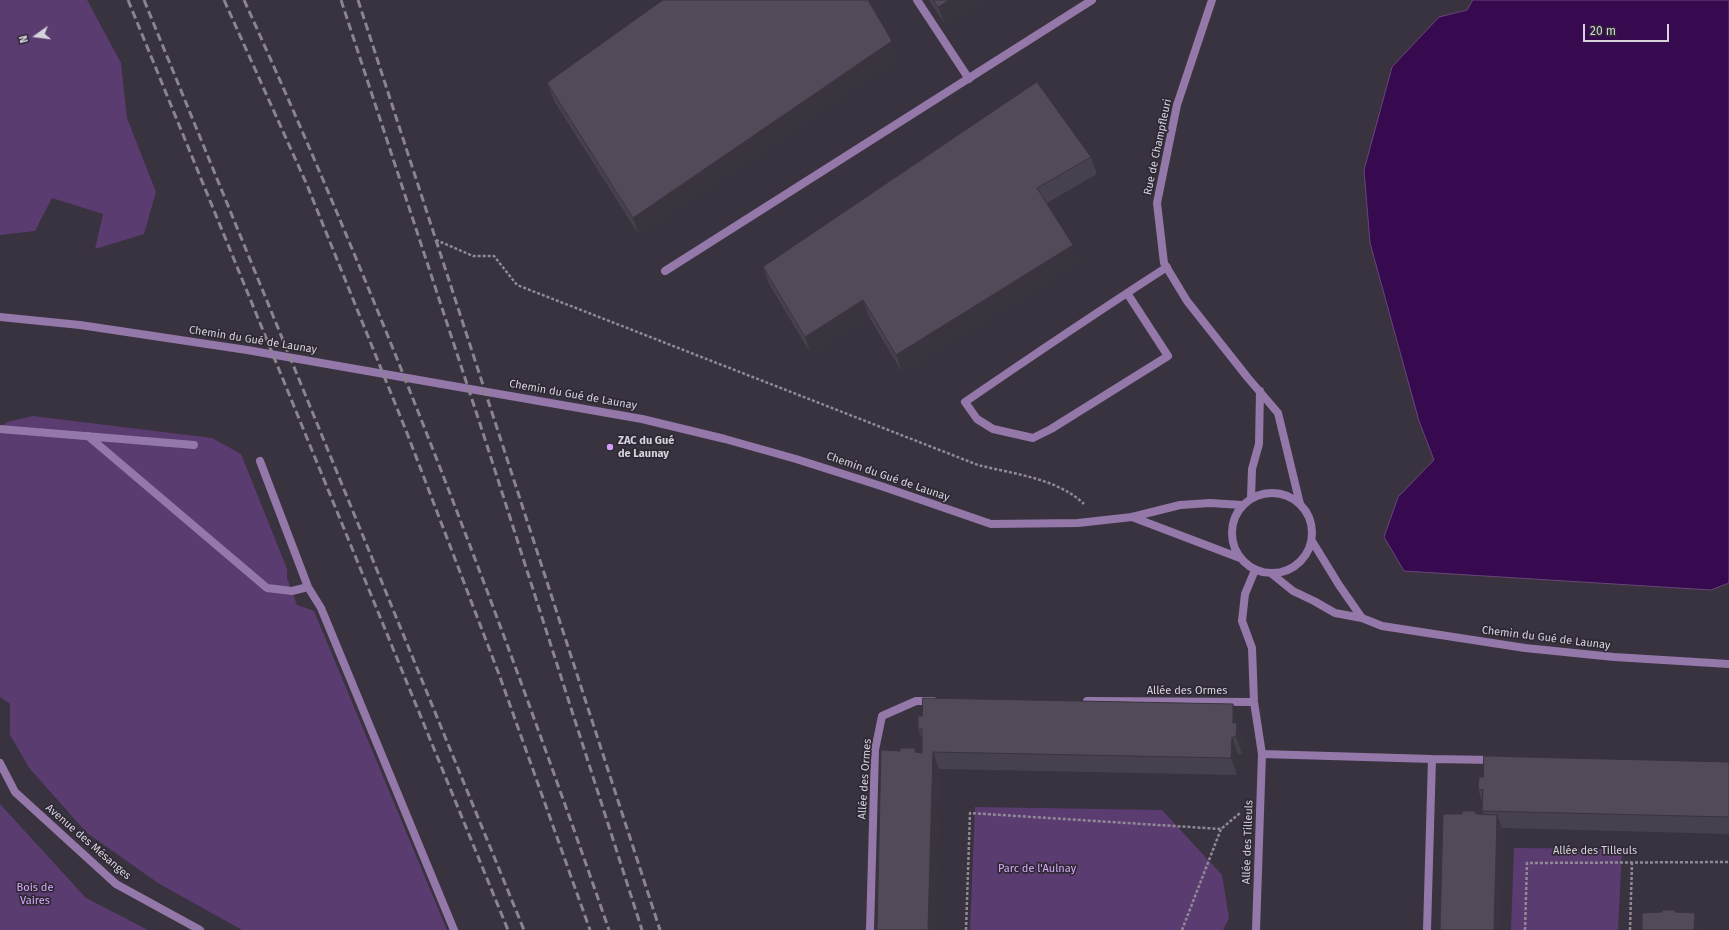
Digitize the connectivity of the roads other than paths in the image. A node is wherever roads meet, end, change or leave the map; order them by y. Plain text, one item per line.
1 (917, 0) edge
2 (1092, 0) edge
3 (1212, 0) edge
4 (968, 79) junction
5 (1167, 267) junction
6 (666, 271) dead end
7 (1127, 292) junction
8 (0, 317) edge
9 (1260, 391) junction
10 (0, 429) edge
11 (88, 436) junction
12 (194, 445) dead end
13 (260, 461) dead end
14 (1251, 498) junction
15 (1300, 504) junction
16 (1242, 505) junction
17 (1132, 517) junction
18 (1312, 541) junction
19 (1240, 558) junction
20 (1255, 570) junction
21 (1272, 574) junction
22 (308, 587) junction
23 (1362, 618) junction
24 (1729, 664) edge
25 (940, 701) edge
26 (1081, 702) edge
27 (1254, 702) junction
28 (1262, 754) junction
29 (1432, 759) junction
30 (1502, 760) edge
31 (0, 763) edge
32 (200, 930) edge
33 (454, 930) edge
34 (870, 930) edge
35 (1256, 930) edge
36 (1426, 930) edge

1 - 4 street
2 - 4 street
3 - 5 street, Rue de Champfleuri
4 - 6 street
5 - 7 street
5 - 9 street, Rue de Champfleuri
7 - 7 street
8 - 17 street, Chemin du Gué de Launay
9 - 14 street
9 - 15 street, Rue de Champfleuri
10 - 11 street
11 - 12 street
11 - 22 street
13 - 22 street
14 - 15 street
14 - 16 street
15 - 18 street
16 - 17 street, Chemin du Gué de Launay
16 - 19 street
17 - 19 street, Chemin du Gué de Launay
18 - 21 street
18 - 23 street
19 - 20 street
20 - 21 street
20 - 27 street, Allée des Tilleuls
21 - 23 street, Chemin du Gué de Launay
22 - 33 street
23 - 24 street, Chemin du Gué de Launay
25 - 34 street, Allée des Ormes
26 - 27 street, Allée des Ormes
27 - 28 street, Allée des Tilleuls
28 - 29 street
28 - 35 street, Allée des Tilleuls
29 - 30 street
29 - 36 street
31 - 32 street, Avenue des Mésanges

